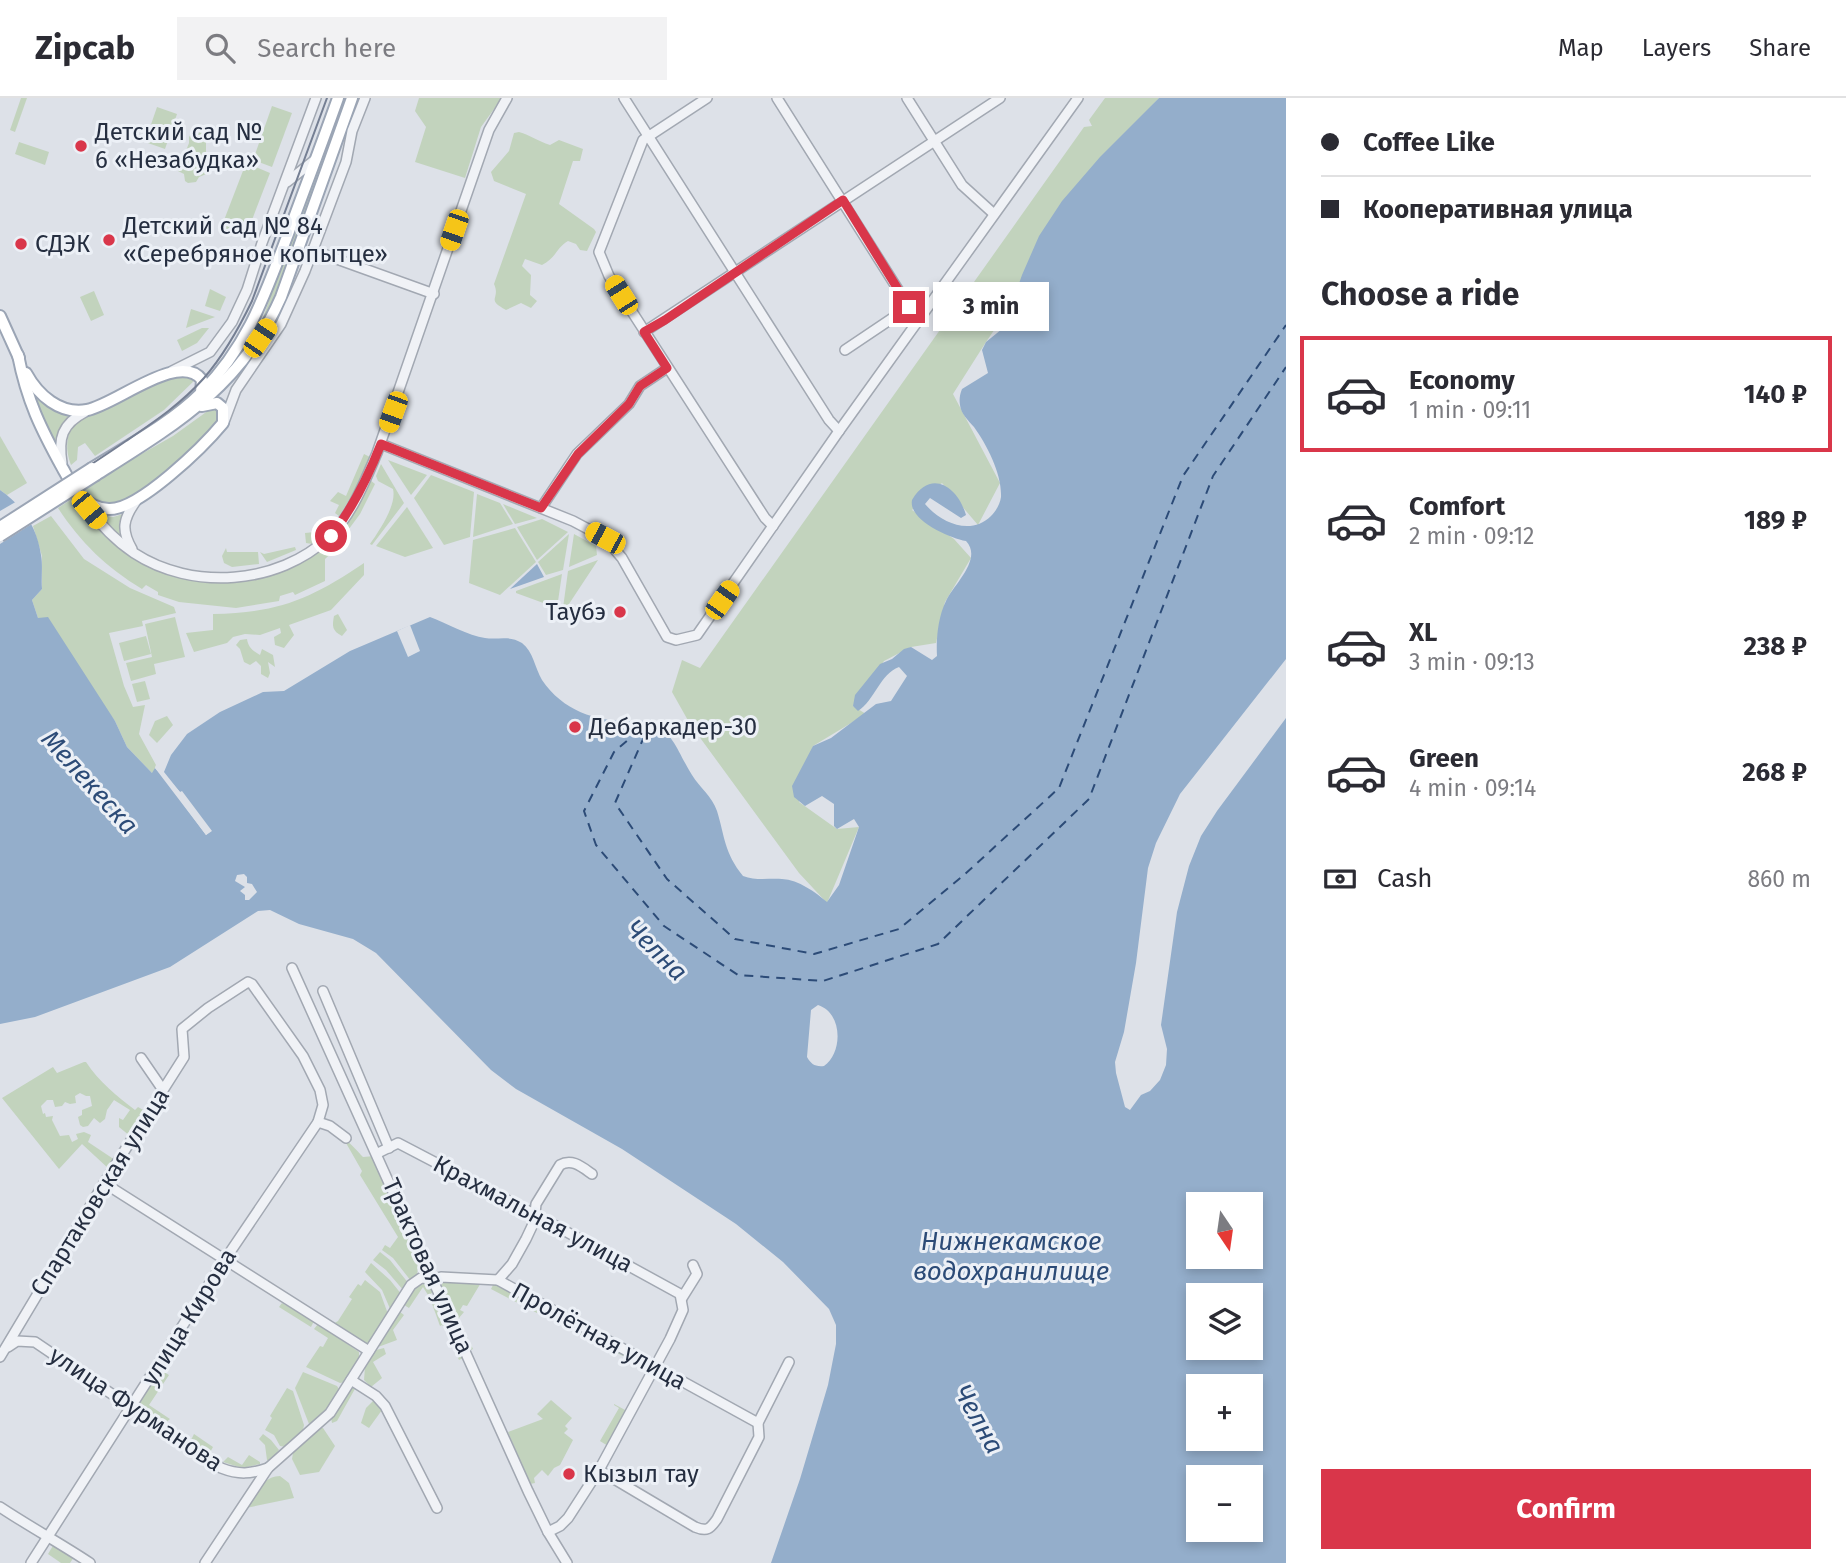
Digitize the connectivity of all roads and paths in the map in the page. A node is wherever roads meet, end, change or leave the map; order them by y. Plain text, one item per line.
1 (316, 98) edge
2 (338, 98) edge
3 (352, 98) edge
4 (365, 98) edge
5 (507, 98) edge
6 (624, 98) edge
7 (707, 98) edge
8 (777, 98) edge
9 (907, 98) edge
10 (1000, 98) edge
11 (1077, 98) edge
12 (345, 117) junction
13 (648, 135) junction
14 (934, 143) junction
15 (316, 159) junction
16 (346, 162) junction
17 (285, 185) junction
18 (843, 200) junction
19 (994, 214) junction
20 (312, 250) junction
21 (735, 273) junction
22 (433, 294) junction
23 (909, 307) junction
24 (0, 316) edge
25 (920, 319) junction
26 (644, 332) junction
27 (267, 344) junction
28 (845, 350) dead end
29 (18, 355) junction
30 (198, 358) junction
31 (667, 368) junction
32 (170, 372) junction
33 (198, 374) junction
34 (218, 388) junction
35 (201, 393) junction
36 (199, 407) junction
37 (88, 410) junction
38 (223, 423) junction
39 (839, 432) junction
40 (381, 444) junction
41 (63, 468) junction
42 (94, 471) junction
43 (78, 495) junction
44 (136, 501) junction
45 (541, 508) junction
46 (773, 526) junction
47 (0, 527) edge
48 (0, 536) edge
49 (134, 553) junction
50 (292, 968) dead end
51 (323, 991) dead end
52 (141, 1058) dead end
53 (163, 1090) junction
54 (323, 1105) joint
55 (317, 1122) junction
56 (346, 1138) dead end
57 (389, 1148) junction
58 (378, 1153) junction
59 (592, 1174) dead end
60 (104, 1183) junction
61 (534, 1214) junction
62 (224, 1261) junction
63 (693, 1265) dead end
64 (433, 1279) junction
65 (498, 1280) junction
66 (682, 1300) junction
67 (6, 1348) junction
68 (369, 1351) junction
69 (0, 1357) edge
70 (789, 1362) dead end
71 (654, 1368) junction
72 (351, 1380) junction
73 (132, 1407) junction
74 (758, 1423) junction
75 (268, 1468) junction
76 (599, 1470) junction
77 (0, 1507) edge
78 (437, 1508) dead end
79 (548, 1532) junction
80 (48, 1536) junction
81 (31, 1563) edge
82 (90, 1563) edge
83 (205, 1563) edge
84 (567, 1563) edge

1 - 17 street
2 - 15 main road
3 - 12 main road
4 - 16 street
5 - 22 street
6 - 13 street
7 - 13 street
8 - 18 street
9 - 14 street
10 - 14 street
11 - 19 street
12 - 16 street
12 - 34 main road
13 - 21 street
13 - 26 street
14 - 18 street
14 - 19 street
15 - 17 street
15 - 35 main road
16 - 20 street
17 - 30 street
18 - 21 street
18 - 23 street
19 - 25 street
20 - 22 street
20 - 27 street
21 - 26 street
21 - 39 street
22 - 40 street
23 - 25 street
23 - 28 street
24 - 29 main road
25 - 39 street
26 - 31 street
27 - 34 street
27 - 38 street
29 - 37 main road
29 - 41 main road
30 - 32 street
30 - 33 street
31 - 45 street
31 - 46 street
32 - 33 main road
32 - 37 main road
33 - 35 main road
34 - 36 main road
35 - 42 main road
36 - 38 main road
36 - 42 main road
37 - 41 street
38 - 44 main road
39 - 46 street
40 - 45 street
40 - 49 street
41 - 43 main road
42 - 47 main road, bridge
42 - 48 main road, bridge
43 - 44 main road
43 - 49 street
44 - 49 street
45 - 46 street
50 - 58 street, Трактовая улица
51 - 57 street
52 - 53 street
53 - 54 street, Спартаковская улица
53 - 60 street, Спартаковская улица
54 - 55 street, улица Кирова
55 - 56 street
55 - 62 street, улица Кирова
57 - 58 street
57 - 61 street, Крахмальная улица
58 - 64 street, Трактовая улица
59 - 61 street
60 - 62 street
60 - 67 street, Спартаковская улица
61 - 65 street
61 - 66 street, Крахмальная улица
62 - 68 street
62 - 73 street, улица Кирова
63 - 66 street
64 - 65 street, Пролётная улица
64 - 68 street
64 - 79 street, Трактовая улица
65 - 71 street, Пролётная улица
66 - 71 street
67 - 69 street, Спартаковская улица
67 - 73 street, улица Фурманова
68 - 72 street
70 - 74 street
71 - 74 street, Пролётная улица
71 - 76 street
72 - 75 street
72 - 78 street
73 - 75 street, улица Фурманова
73 - 80 street, улица Кирова
74 - 76 street
75 - 83 street
76 - 79 street
77 - 80 street
79 - 84 street, Трактовая улица
80 - 81 street, улица Кирова
80 - 82 street

